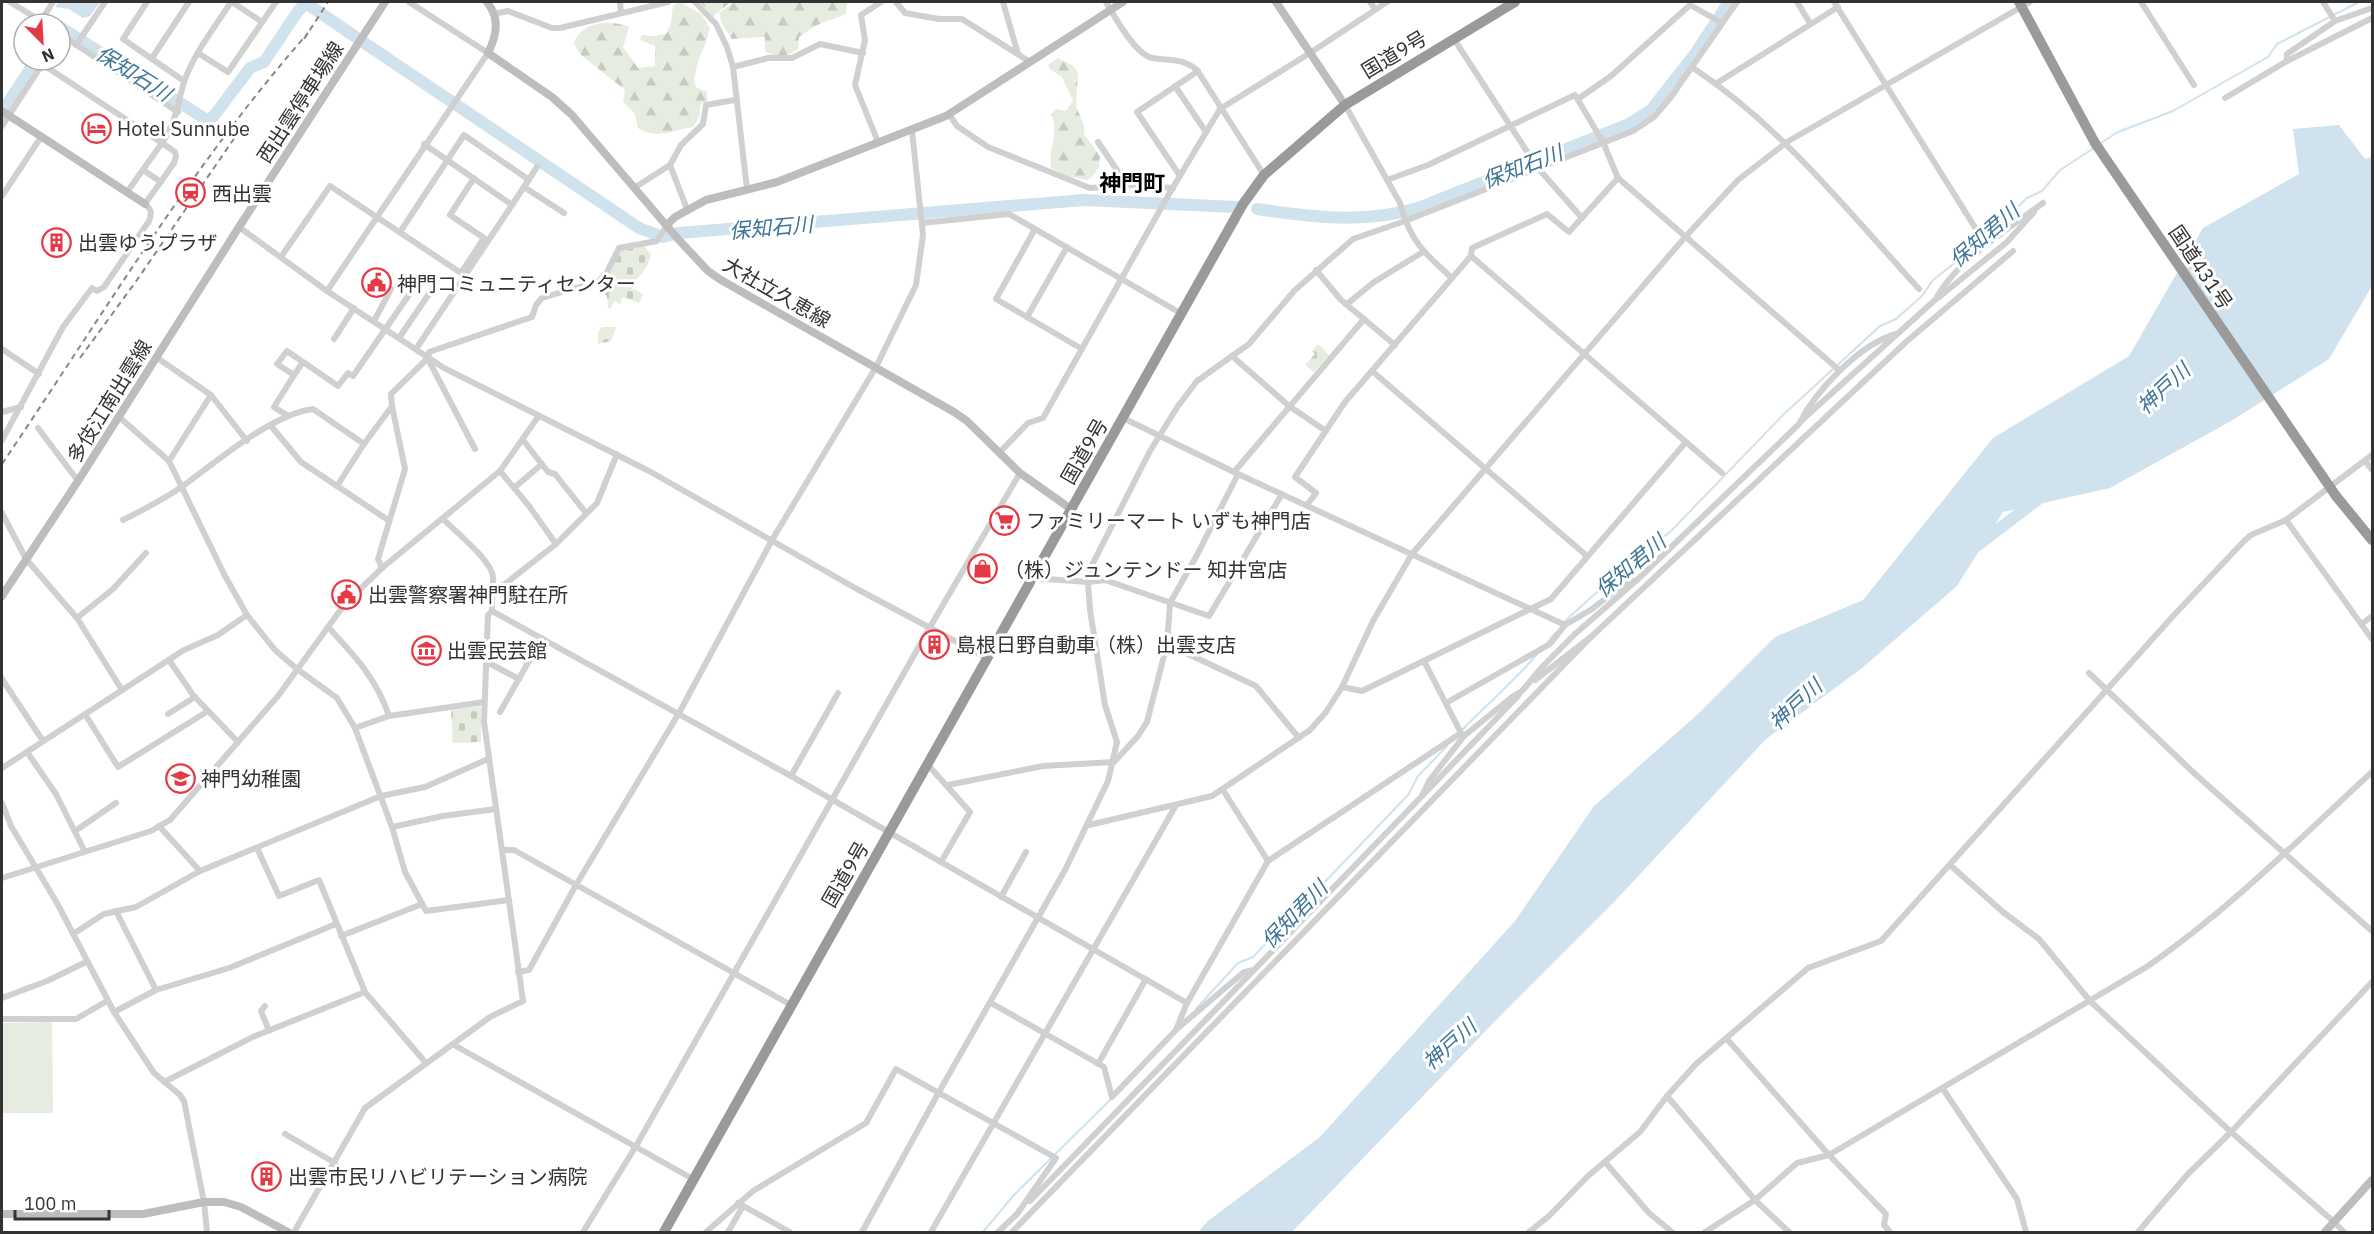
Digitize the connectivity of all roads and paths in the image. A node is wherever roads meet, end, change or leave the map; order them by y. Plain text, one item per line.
1 (10, 2) edge
2 (105, 2) edge
3 (147, 2) edge
4 (189, 2) edge
5 (231, 2) edge
6 (276, 2) edge
7 (386, 2) edge
8 (409, 2) edge
9 (487, 2) edge
10 (620, 2) edge
11 (669, 2) edge
12 (695, 2) edge
13 (881, 2) edge
14 (896, 2) edge
15 (1003, 2) edge
16 (1122, 2) edge
17 (1276, 2) edge
18 (1370, 2) edge
19 (1387, 2) edge
20 (1515, 2) edge
21 (1737, 2) edge
22 (1797, 2) edge
23 (2141, 2) edge
24 (2323, 2) edge
25 (2024, 3) edge
26 (1836, 4) edge
27 (1108, 5) edge
28 (2373, 8) edge
29 (1375, 9) junction
30 (26, 12) edge
31 (621, 12) junction
32 (494, 14) junction
33 (2373, 18) edge
34 (2335, 21) junction
35 (262, 22) junction
36 (1810, 22) junction
37 (1722, 23) junction
38 (1454, 39) junction
39 (72, 42) edge
40 (76, 45) junction
41 (198, 53) junction
42 (488, 53) junction
43 (863, 53) junction
44 (1310, 53) junction
45 (1018, 54) junction
46 (152, 58) junction
47 (2287, 61) junction
48 (1030, 62) junction
49 (733, 67) junction
50 (1693, 68) junction
51 (1198, 71) junction
52 (36, 72) edge
53 (58, 72) edge
54 (184, 81) junction
55 (1717, 83) junction
56 (1885, 84) junction
57 (2194, 85) dead end
58 (1175, 86) junction
59 (2225, 98) dead end
60 (1578, 99) junction
61 (735, 100) junction
62 (1345, 105) junction
63 (1220, 109) junction
64 (178, 112) junction
65 (5, 113) edge
66 (949, 114) junction
67 (2, 126) edge
68 (1510, 126) junction
69 (912, 130) junction
70 (1206, 132) junction
71 (41, 137) junction
72 (878, 142) junction
73 (1098, 142) dead end
74 (1603, 142) junction
75 (1786, 142) junction
76 (162, 143) junction
77 (424, 144) junction
78 (446, 161) junction
79 (670, 165) junction
80 (537, 167) dead end
81 (1537, 167) junction
82 (143, 170) junction
83 (1264, 175) junction
84 (1180, 176) junction
85 (474, 178) junction
86 (1618, 178) junction
87 (529, 180) junction
88 (1387, 180) junction
89 (161, 182) junction
90 (1127, 185) junction
91 (524, 187) junction
92 (634, 188) junction
93 (747, 189) junction
94 (1171, 191) junction
95 (127, 192) junction
96 (2, 196) edge
97 (145, 204) junction
98 (512, 205) junction
99 (687, 210) junction
100 (564, 213) dead end
101 (377, 217) junction
102 (1582, 218) junction
103 (1405, 221) junction
104 (922, 223) junction
105 (241, 224) junction
106 (1035, 229) junction
107 (667, 230) junction
108 (400, 232) junction
109 (1686, 236) junction
110 (1986, 245) junction
111 (1067, 247) junction
112 (2013, 251) dead end
113 (1422, 252) junction
114 (1471, 256) junction
115 (281, 257) junction
116 (465, 270) junction
117 (1316, 270) junction
118 (422, 276) dead end
119 (1452, 278) junction
120 (1121, 279) junction
121 (435, 285) dead end
122 (391, 289) dead end
123 (1919, 289) dead end
124 (327, 291) junction
125 (1936, 299) junction
126 (1347, 304) junction
127 (354, 308) junction
128 (1182, 314) junction
129 (1027, 317) junction
130 (1364, 319) junction
131 (374, 321) junction
132 (386, 329) junction
133 (1896, 334) junction
134 (399, 338) junction
135 (334, 339) dead end
136 (1395, 345) junction
137 (1082, 348) junction
138 (2, 349) edge
139 (416, 349) junction
140 (1585, 353) junction
141 (1232, 356) junction
142 (156, 357) junction
143 (428, 358) junction
144 (303, 362) junction
145 (876, 367) junction
146 (1839, 370) junction
147 (1372, 371) junction
148 (39, 374) junction
149 (294, 375) junction
150 (211, 395) junction
151 (22, 406) junction
152 (392, 406) junction
153 (1289, 406) junction
154 (2, 412) edge
155 (118, 416) junction
156 (288, 416) junction
157 (538, 417) junction
158 (1123, 418) junction
159 (1799, 424) junction
160 (271, 426) junction
161 (38, 428) dead end
162 (1326, 431) junction
163 (1160, 436) junction
164 (2, 440) edge
165 (247, 441) junction
166 (523, 441) junction
167 (1686, 442) junction
168 (364, 444) junction
169 (475, 449) dead end
170 (999, 453) junction
171 (617, 454) junction
172 (2373, 455) edge
173 (169, 461) junction
174 (2366, 462) junction
175 (542, 464) junction
176 (1485, 468) junction
177 (2373, 470) edge
178 (500, 471) junction
179 (1020, 473) junction
180 (1236, 473) junction
181 (1722, 473) dead end
182 (78, 481) junction
183 (337, 486) junction
184 (181, 487) junction
185 (514, 488) junction
186 (1282, 494) junction
187 (1307, 505) junction
188 (1071, 509) junction
189 (2, 513) edge
190 (586, 513) junction
191 (443, 519) junction
192 (123, 520) dead end
193 (388, 520) junction
194 (2286, 520) junction
195 (772, 540) junction
196 (2373, 540) edge
197 (556, 544) junction
198 (146, 553) dead end
199 (1412, 554) junction
200 (1587, 556) junction
201 (26, 559) junction
202 (382, 568) junction
203 (1033, 578) junction
204 (1637, 580) junction
205 (1089, 582) junction
206 (491, 595) junction
207 (2, 596) edge
208 (1170, 603) junction
209 (1530, 609) junction
210 (492, 610) junction
211 (247, 615) junction
212 (2373, 616) edge
213 (77, 618) junction
214 (2362, 624) junction
215 (1565, 625) junction
216 (328, 627) junction
217 (930, 627) junction
218 (1591, 637) junction
219 (542, 638) junction
220 (2373, 639) edge
221 (1167, 644) junction
222 (988, 659) junction
223 (169, 660) junction
224 (485, 661) junction
225 (1424, 661) junction
226 (297, 669) junction
227 (2089, 673) dead end
228 (2, 679) edge
229 (519, 679) junction
230 (1342, 687) junction
231 (122, 690) junction
232 (2108, 691) junction
233 (1522, 692) junction
234 (838, 693) dead end
235 (195, 697) junction
236 (484, 702) junction
237 (1446, 703) junction
238 (208, 711) junction
239 (500, 712) dead end
240 (680, 713) junction
241 (85, 714) junction
242 (168, 714) dead end
243 (389, 716) junction
244 (355, 728) junction
245 (1463, 734) junction
246 (1299, 738) junction
247 (43, 741) junction
248 (238, 742) junction
249 (27, 752) junction
250 (488, 759) junction
251 (1114, 762) junction
252 (927, 765) junction
253 (2, 768) edge
254 (2373, 772) edge
255 (791, 776) junction
256 (948, 785) junction
257 (1222, 790) junction
258 (381, 796) junction
259 (1422, 796) junction
260 (832, 799) junction
261 (2, 803) edge
262 (116, 803) dead end
263 (1175, 807) junction
264 (496, 809) junction
265 (1089, 825) junction
266 (159, 826) junction
267 (392, 826) junction
268 (75, 831) junction
269 (890, 832) junction
270 (257, 848) junction
271 (84, 850) junction
272 (503, 850) junction
273 (1026, 852) dead end
274 (2286, 854) junction
275 (1268, 861) junction
276 (941, 862) junction
277 (1950, 865) junction
278 (35, 866) junction
279 (200, 871) junction
280 (2, 878) edge
281 (576, 885) junction
282 (1001, 897) junction
283 (509, 900) junction
284 (422, 904) junction
285 (116, 911) junction
286 (1038, 919) junction
287 (336, 924) junction
288 (2373, 931) edge
289 (73, 934) junction
290 (341, 936) junction
291 (1094, 950) junction
292 (86, 962) junction
293 (1254, 970) junction
294 (518, 972) junction
295 (734, 972) junction
296 (1146, 979) junction
297 (2373, 982) edge
298 (156, 990) junction
299 (365, 992) junction
300 (2, 998) edge
301 (107, 1001) junction
302 (2090, 1001) junction
303 (991, 1003) junction
304 (1187, 1003) junction
305 (792, 1005) junction
306 (265, 1006) dead end
307 (114, 1012) junction
308 (2, 1019) edge
309 (1176, 1030) junction
310 (269, 1031) junction
311 (1045, 1034) junction
312 (1727, 1039) junction
313 (454, 1045) junction
314 (426, 1063) junction
315 (1098, 1064) junction
316 (164, 1082) junction
317 (1943, 1089) junction
318 (939, 1092) junction
319 (1667, 1096) junction
320 (993, 1122) junction
321 (2231, 1132) junction
322 (285, 1134) dead end
323 (636, 1146) junction
324 (1830, 1155) junction
325 (1605, 1162) junction
326 (335, 1163) junction
327 (693, 1179) junction
328 (2373, 1180) edge
329 (1755, 1200) junction
330 (204, 1202) junction
331 (741, 1204) junction
332 (2, 1214) edge
333 (1017, 1214) junction
334 (2334, 1222) junction
335 (1538, 1225) junction
336 (207, 1233) edge
337 (288, 1233) edge
338 (294, 1233) edge
339 (583, 1233) edge
340 (664, 1233) edge
341 (706, 1233) edge
342 (728, 1233) edge
343 (790, 1233) edge
344 (862, 1233) edge
345 (931, 1233) edge
346 (998, 1233) edge
347 (1012, 1233) edge
348 (1529, 1233) edge
349 (1544, 1233) edge
350 (1672, 1233) edge
351 (1705, 1233) edge
352 (1789, 1233) edge
353 (1890, 1233) edge
354 (2026, 1233) edge
355 (2138, 1233) edge
356 (2325, 1233) edge
357 (2344, 1233) edge

1 - 30 street
2 - 40 street
3 - 46 street
4 - 46 street
5 - 35 street
5 - 41 street
6 - 35 street
7 - 105 main road, 西出雲停車場線
8 - 42 street
9 - 32 main road
10 - 31 street
11 - 31 street
12 - 49 street
13 - 43 street
14 - 45 street
15 - 45 street
16 - 27 main road
17 - 44 main road
18 - 29 street
19 - 29 street
20 - 38 highway, 国道9号
21 - 37 street
22 - 36 street
23 - 57 street
24 - 34 street
25 - 56 street
25 - 196 highway, 国道431号, bridge
26 - 36 street
26 - 56 street
27 - 48 main road
27 - 51 street
28 - 34 street
29 - 44 street
31 - 32 street
32 - 42 main road
33 - 47 street
34 - 47 street
35 - 41 street
36 - 55 street
37 - 50 street
37 - 60 street
38 - 62 highway, 国道9号
38 - 68 street
39 - 40 street
40 - 64 street
41 - 54 street
42 - 77 street
42 - 92 main road, 大社立久恵線
43 - 49 street
43 - 72 street
44 - 62 main road
44 - 63 street
45 - 48 street
46 - 54 street
47 - 59 street
48 - 66 main road
49 - 61 street
50 - 55 street
50 - 74 street
51 - 58 street
51 - 63 street
52 - 65 street
53 - 76 street
54 - 64 street
55 - 75 street
56 - 75 street
56 - 110 street
58 - 70 street
58 - 84 street
60 - 68 street
60 - 74 street
61 - 79 street
61 - 93 street
62 - 83 highway, 国道9号
62 - 88 street
63 - 70 street
63 - 83 street
64 - 76 street
65 - 67 street
65 - 71 main road
66 - 69 main road
66 - 90 street
68 - 81 street
68 - 88 street
69 - 72 main road
69 - 104 street
70 - 84 street
71 - 95 main road
71 - 96 street
72 - 93 main road
73 - 90 street
74 - 81 street
74 - 86 street
75 - 109 street
75 - 123 street
76 - 82 street
76 - 89 street
77 - 78 street
77 - 101 street
78 - 85 street
78 - 87 street
78 - 108 street
79 - 92 street
79 - 99 street
80 - 87 street
81 - 102 street
81 - 103 street
82 - 89 street
82 - 95 street
83 - 128 highway, 国道9号
84 - 94 street
85 - 98 street
85 - 116 street
86 - 102 street
86 - 109 street
87 - 91 street
88 - 103 street
89 - 97 street
90 - 94 street
91 - 98 street
91 - 100 street
92 - 107 main road, 大社立久恵線
93 - 99 main road
94 - 120 street
95 - 97 main road
97 - 148 street
98 - 116 street
99 - 107 main road
101 - 108 street
101 - 115 street
101 - 124 street
102 - 114 street
103 - 113 street
103 - 117 street
104 - 106 street
104 - 145 street
105 - 115 street
105 - 142 main road, 多伎江南出雲線
106 - 111 street
106 - 129 street
107 - 143 street
107 - 145 main road, 大社立久恵線
108 - 116 street
109 - 140 street
109 - 146 street
110 - 125 street
110 - 125 street
111 - 120 street
111 - 129 street
112 - 218 street
113 - 119 street
113 - 126 street
114 - 119 street
114 - 140 street
115 - 124 street
116 - 139 street
117 - 126 street
117 - 141 street
118 - 132 street
119 - 136 street
120 - 128 street
120 - 137 street
121 - 134 street
122 - 131 street
124 - 127 street
125 - 133 street
126 - 130 street
127 - 131 street
127 - 135 street
128 - 158 highway, 国道9号
129 - 137 street
130 - 136 street
130 - 153 street
131 - 132 street
132 - 134 street
132 - 144 street
133 - 146 street
133 - 159 street
134 - 139 street
136 - 147 street
137 - 170 street
138 - 148 street
139 - 143 street
140 - 167 street
140 - 176 street
141 - 153 street
141 - 163 street
142 - 150 street
142 - 155 main road, 多伎江南出雲線
143 - 152 street
143 - 157 street
143 - 169 street
144 - 149 street
144 - 149 street
145 - 170 main road, 大社立久恵線
145 - 195 street
146 - 159 street
147 - 162 street
147 - 176 street
148 - 151 street
149 - 156 street
150 - 165 street
150 - 173 street
151 - 154 street
151 - 164 street
152 - 168 street
152 - 193 street
153 - 162 street
153 - 180 street
155 - 173 street
155 - 182 main road, 多伎江南出雲線
156 - 160 street
156 - 168 street
157 - 166 street
157 - 171 street
158 - 163 street
158 - 188 highway, 国道9号
159 - 204 street
160 - 165 street
160 - 183 street
161 - 182 street
162 - 187 street
163 - 180 street
163 - 205 street
165 - 184 street
166 - 175 street
166 - 178 street
167 - 181 street
167 - 200 street
168 - 183 street
170 - 179 main road, 大社立久恵線
171 - 190 street
171 - 195 street
172 - 174 street
173 - 184 street
174 - 177 street
174 - 194 street
175 - 185 street
175 - 190 street
176 - 199 street
176 - 200 street
178 - 185 street
178 - 191 street
179 - 188 main road, 大社立久恵線
179 - 217 street
180 - 186 street
180 - 208 street
182 - 201 main road, 多伎江南出雲線
183 - 193 street
184 - 192 street
184 - 211 street
185 - 197 street
186 - 187 street
186 - 208 street
187 - 199 street
188 - 203 highway, 国道9号
189 - 201 street
190 - 197 street
191 - 202 street
191 - 206 street
193 - 202 street
194 - 214 street
194 - 232 street
195 - 217 street
195 - 240 street
197 - 206 street
198 - 213 street
199 - 209 street
199 - 230 street
200 - 209 street
201 - 207 main road, 多伎江南出雲線
201 - 213 street
202 - 216 street
203 - 205 street
203 - 222 highway, 国道9号
204 - 215 street
204 - 233 street
205 - 208 street
205 - 251 street
206 - 210 street
208 - 221 street
209 - 215 street
209 - 225 street
210 - 219 street
210 - 224 street
211 - 223 street
211 - 226 street
212 - 214 street
213 - 231 street
214 - 220 street
215 - 237 street
216 - 226 street
216 - 243 street
217 - 222 street
217 - 260 street
218 - 233 street
218 - 347 street
219 - 229 street
219 - 240 street
221 - 246 street
221 - 251 street
222 - 252 highway, 国道9号
223 - 231 street
223 - 235 street
224 - 229 street
224 - 236 street
225 - 230 street
225 - 237 street
226 - 244 street
226 - 248 street
227 - 232 street
228 - 247 street
229 - 239 street
230 - 246 street
231 - 241 street
232 - 274 street
232 - 277 street
233 - 245 street
233 - 259 street
234 - 255 street
235 - 238 street
235 - 242 street
236 - 243 street
236 - 250 street
237 - 245 street
238 - 241 street
238 - 248 street
240 - 255 street
240 - 281 street
241 - 247 street
243 - 244 street
244 - 258 street
245 - 259 street
245 - 275 street
246 - 257 street
247 - 249 street
248 - 266 street
249 - 253 street
249 - 268 street
250 - 258 street
250 - 264 street
251 - 256 street
251 - 265 street
252 - 256 street
252 - 269 highway, 国道9号
254 - 274 street
255 - 260 street
256 - 276 street
257 - 263 street
257 - 275 street
258 - 267 street
258 - 270 street
259 - 293 street
260 - 269 street
260 - 295 street
261 - 278 street
262 - 268 street
263 - 265 street
263 - 291 street
264 - 267 street
264 - 272 street
265 - 286 street
266 - 271 street
266 - 279 street
267 - 284 street
268 - 271 street
269 - 276 street
269 - 305 highway, 国道9号
270 - 279 street
270 - 287 street
271 - 278 street
272 - 281 street
272 - 283 street
273 - 282 street
274 - 288 street
274 - 302 street
275 - 304 street
276 - 282 street
277 - 302 street
277 - 312 street
278 - 280 street
278 - 289 street
279 - 285 street
281 - 294 street
281 - 295 street
282 - 286 street
283 - 284 street
283 - 294 street
284 - 290 street
285 - 289 street
285 - 298 street
286 - 291 street
286 - 303 street
287 - 290 street
287 - 298 street
289 - 292 street
290 - 299 street
291 - 296 street
291 - 311 street
292 - 300 street
292 - 301 street
293 - 309 street
293 - 333 street
294 - 313 street
295 - 305 street
295 - 323 street
296 - 304 street
296 - 315 street
297 - 321 street
298 - 307 street
299 - 310 street
299 - 314 street
301 - 307 street
301 - 308 street
302 - 317 street
302 - 321 street
303 - 311 street
303 - 318 street
304 - 309 street
305 - 327 highway, 国道9号
306 - 310 street
307 - 316 street
309 - 315 street
310 - 316 street
311 - 315 street
311 - 320 street
312 - 319 street
312 - 324 street
313 - 314 street
313 - 323 street
314 - 326 street
316 - 330 street
317 - 324 street
317 - 354 street
318 - 320 street
318 - 331 street
318 - 344 street
319 - 325 street
319 - 329 street
320 - 333 street
320 - 345 street
321 - 334 street
321 - 355 street
322 - 326 street
323 - 327 street
323 - 339 street
324 - 329 street
324 - 353 street
325 - 335 street
325 - 350 street
326 - 338 street
327 - 340 highway, 国道9号
328 - 334 main road
329 - 351 street
329 - 352 street
330 - 332 main road
330 - 336 street
330 - 337 main road
331 - 341 street
331 - 342 street
331 - 343 street
333 - 346 street
334 - 356 main road
334 - 357 street
335 - 348 street
335 - 349 street

